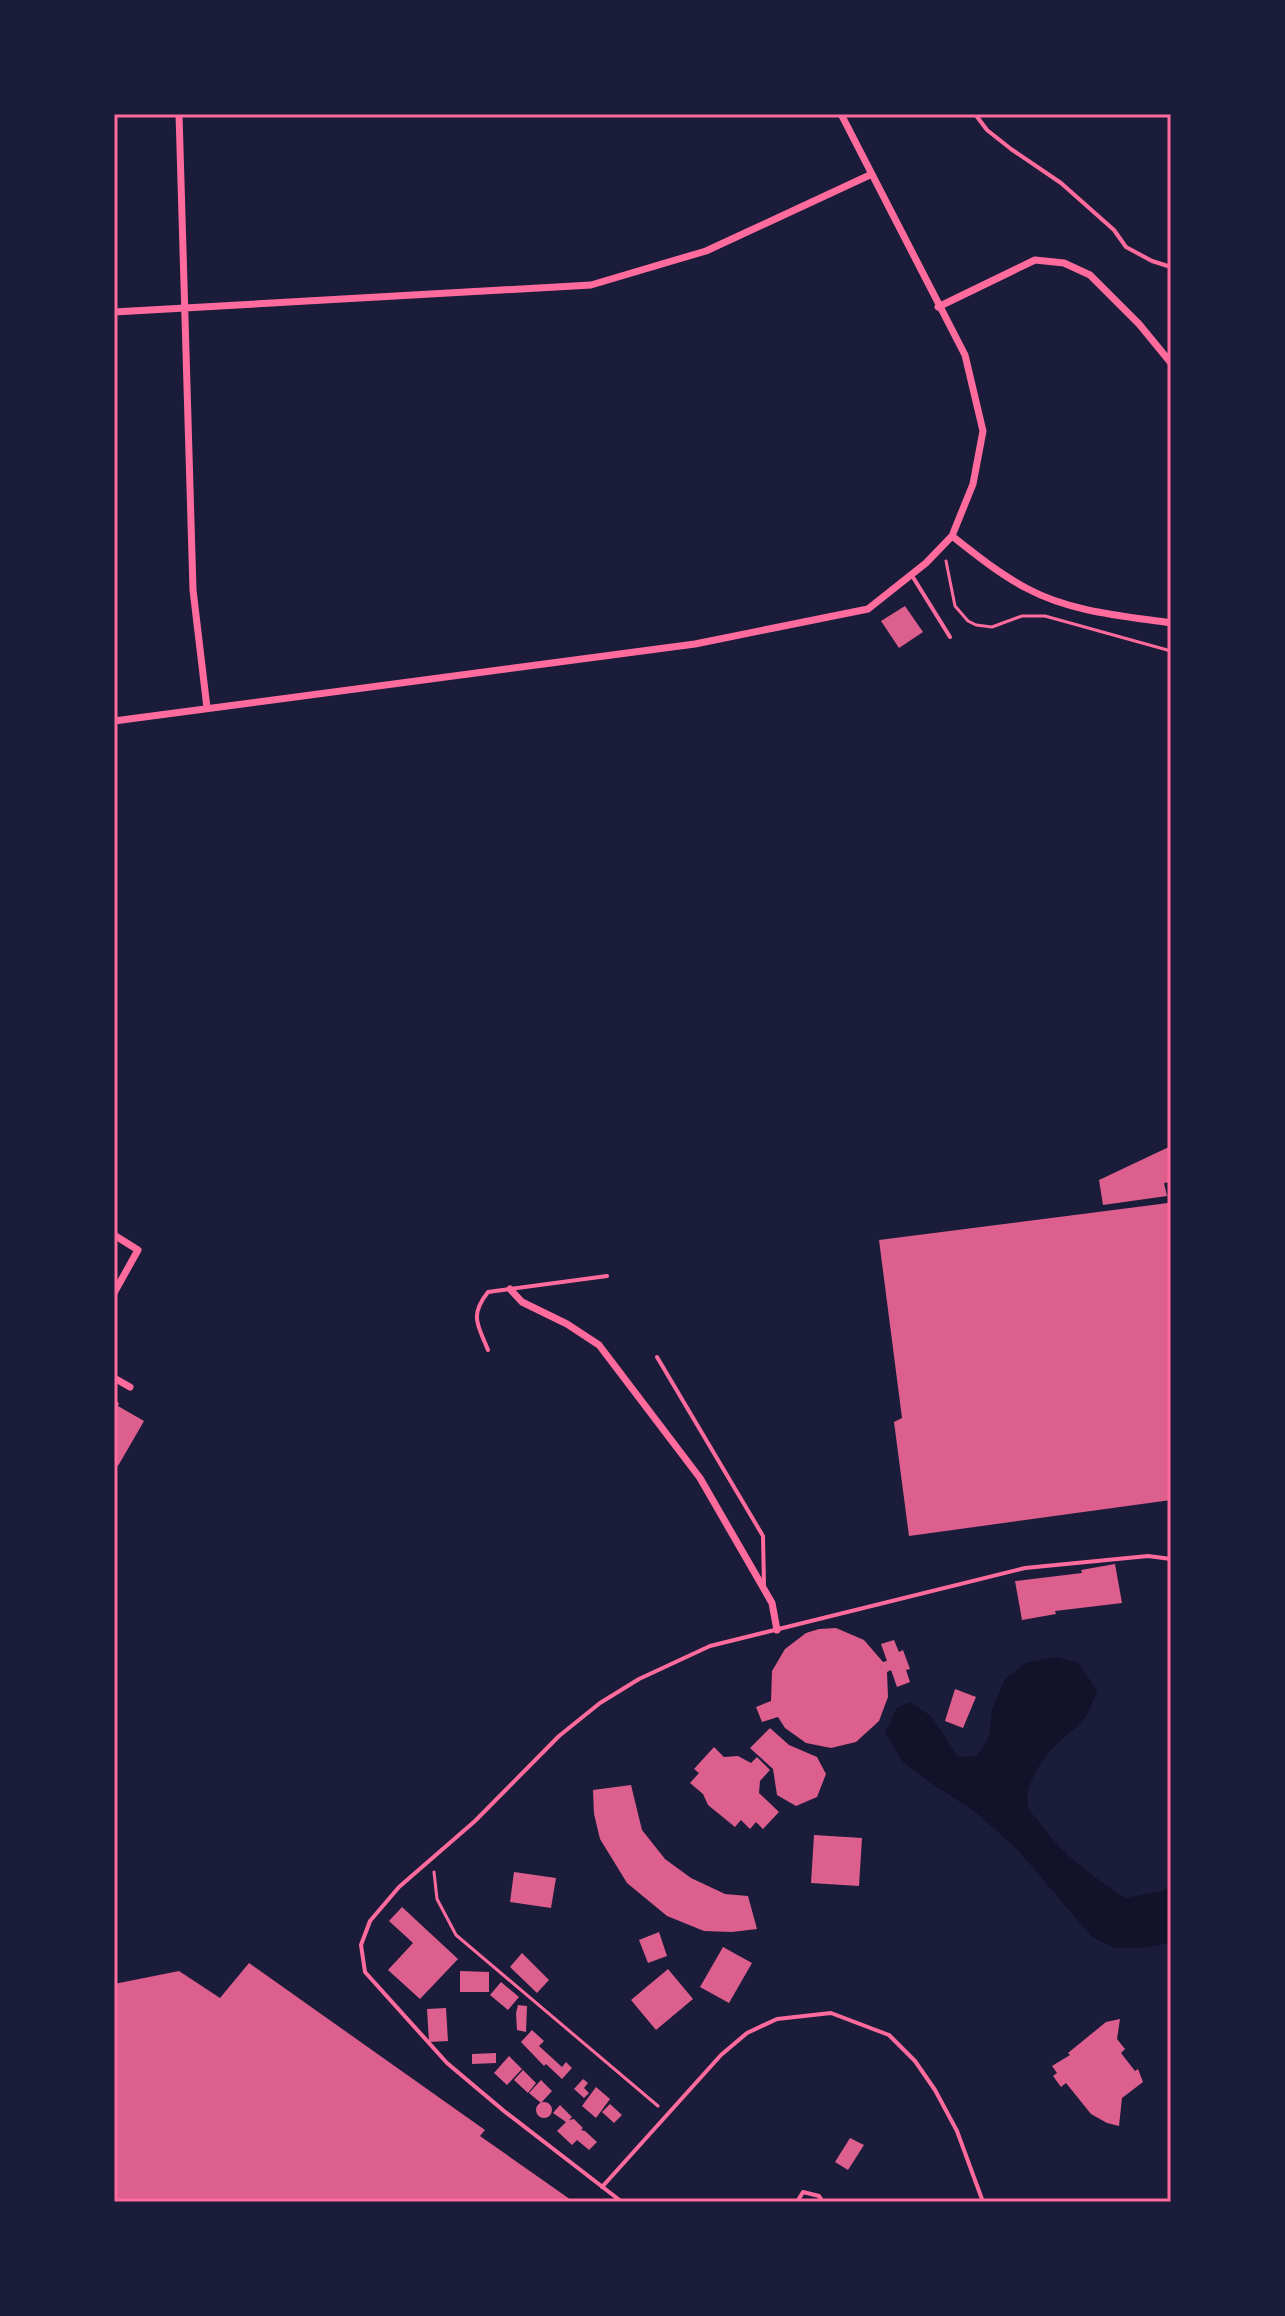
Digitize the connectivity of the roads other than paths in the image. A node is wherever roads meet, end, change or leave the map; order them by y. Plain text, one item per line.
1 (179, 114) edge
2 (841, 114) edge
3 (975, 114) edge
4 (872, 174) junction
5 (1171, 267) edge
6 (938, 307) junction
7 (184, 309) junction
8 (114, 312) edge
9 (1171, 363) edge
10 (952, 536) junction
11 (911, 574) junction
12 (1171, 623) edge
13 (950, 637) dead end
14 (207, 708) junction
15 (114, 721) edge
16 (114, 1235) edge
17 (607, 1276) dead end
18 (510, 1289) junction
19 (114, 1293) edge
20 (488, 1350) dead end
21 (657, 1357) dead end
22 (114, 1378) edge
23 (130, 1387) dead end
24 (1171, 1559) edge
25 (764, 1588) junction
26 (777, 1630) junction
27 (602, 2187) junction
28 (622, 2202) edge
29 (797, 2202) edge
30 (823, 2202) edge
31 (983, 2202) edge

1 - 7 street
2 - 4 street
3 - 5 lane
4 - 6 street
4 - 7 street
6 - 9 street
6 - 10 street
7 - 8 street
7 - 14 street
10 - 11 street
10 - 12 street
11 - 13 lane
11 - 14 street
14 - 15 street
16 - 19 street
17 - 18 lane
18 - 20 lane
18 - 25 street
21 - 25 lane
22 - 23 street
24 - 26 lane
25 - 26 street
26 - 27 lane
27 - 28 lane
27 - 31 lane
29 - 30 lane

